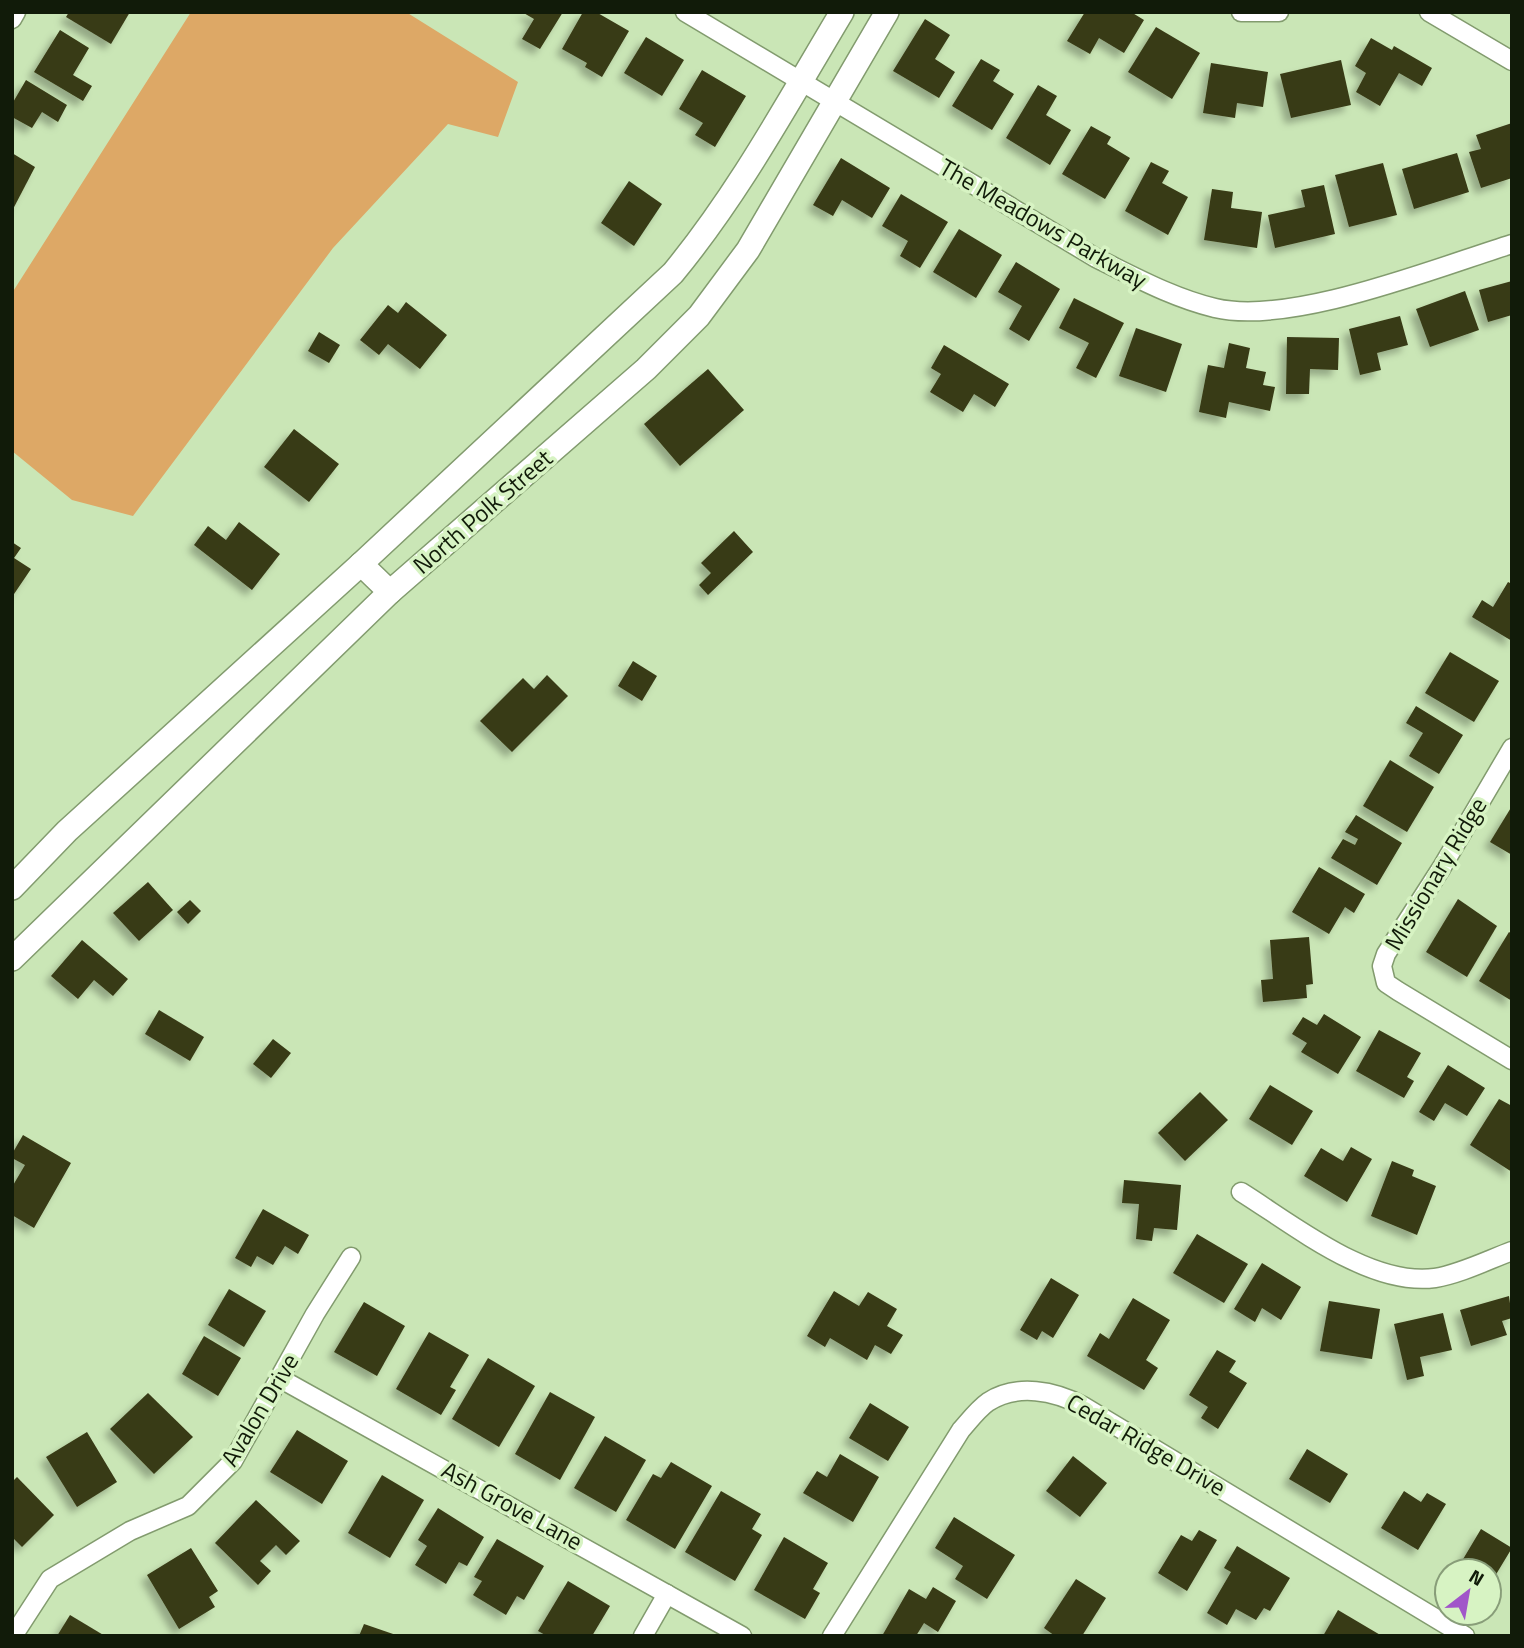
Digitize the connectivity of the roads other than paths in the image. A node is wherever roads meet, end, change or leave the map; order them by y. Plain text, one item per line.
1 (16, 12) edge
2 (685, 12) edge
3 (842, 12) edge
4 (887, 12) edge
5 (1241, 12) edge
6 (1279, 12) edge
7 (1429, 12) edge
8 (12, 19) edge
9 (1512, 61) edge
10 (800, 83) junction
11 (833, 103) junction
12 (1512, 244) edge
13 (361, 564) junction
14 (390, 592) junction
15 (1510, 755) edge
16 (12, 888) edge
17 (12, 959) edge
18 (1512, 1060) edge
19 (1241, 1192) dead end
20 (1512, 1251) edge
21 (351, 1257) dead end
22 (281, 1379) junction
23 (667, 1594) junction
24 (1442, 1630) edge
25 (13, 1636) edge
26 (643, 1636) edge
27 (742, 1636) edge
28 (832, 1636) edge
29 (1465, 1636) edge

1 - 8 street
2 - 10 street, The Meadows Parkway
3 - 10 main road, North Polk Street
4 - 11 main road, North Polk Street
5 - 6 street
7 - 9 street
10 - 11 street, The Meadows Parkway
10 - 13 main road, North Polk Street
11 - 12 street, The Meadows Parkway
11 - 14 main road, North Polk Street
13 - 14 main road
13 - 16 main road, North Polk Street
14 - 17 main road, North Polk Street
15 - 18 street, Missionary Ridge
19 - 20 street
21 - 22 street, Avalon Drive
22 - 23 street, Ash Grove Lane
22 - 25 street, Avalon Drive
23 - 26 street
23 - 27 street, Ash Grove Lane
24 - 28 street, Cedar Ridge Drive
24 - 29 street, Cedar Ridge Drive

